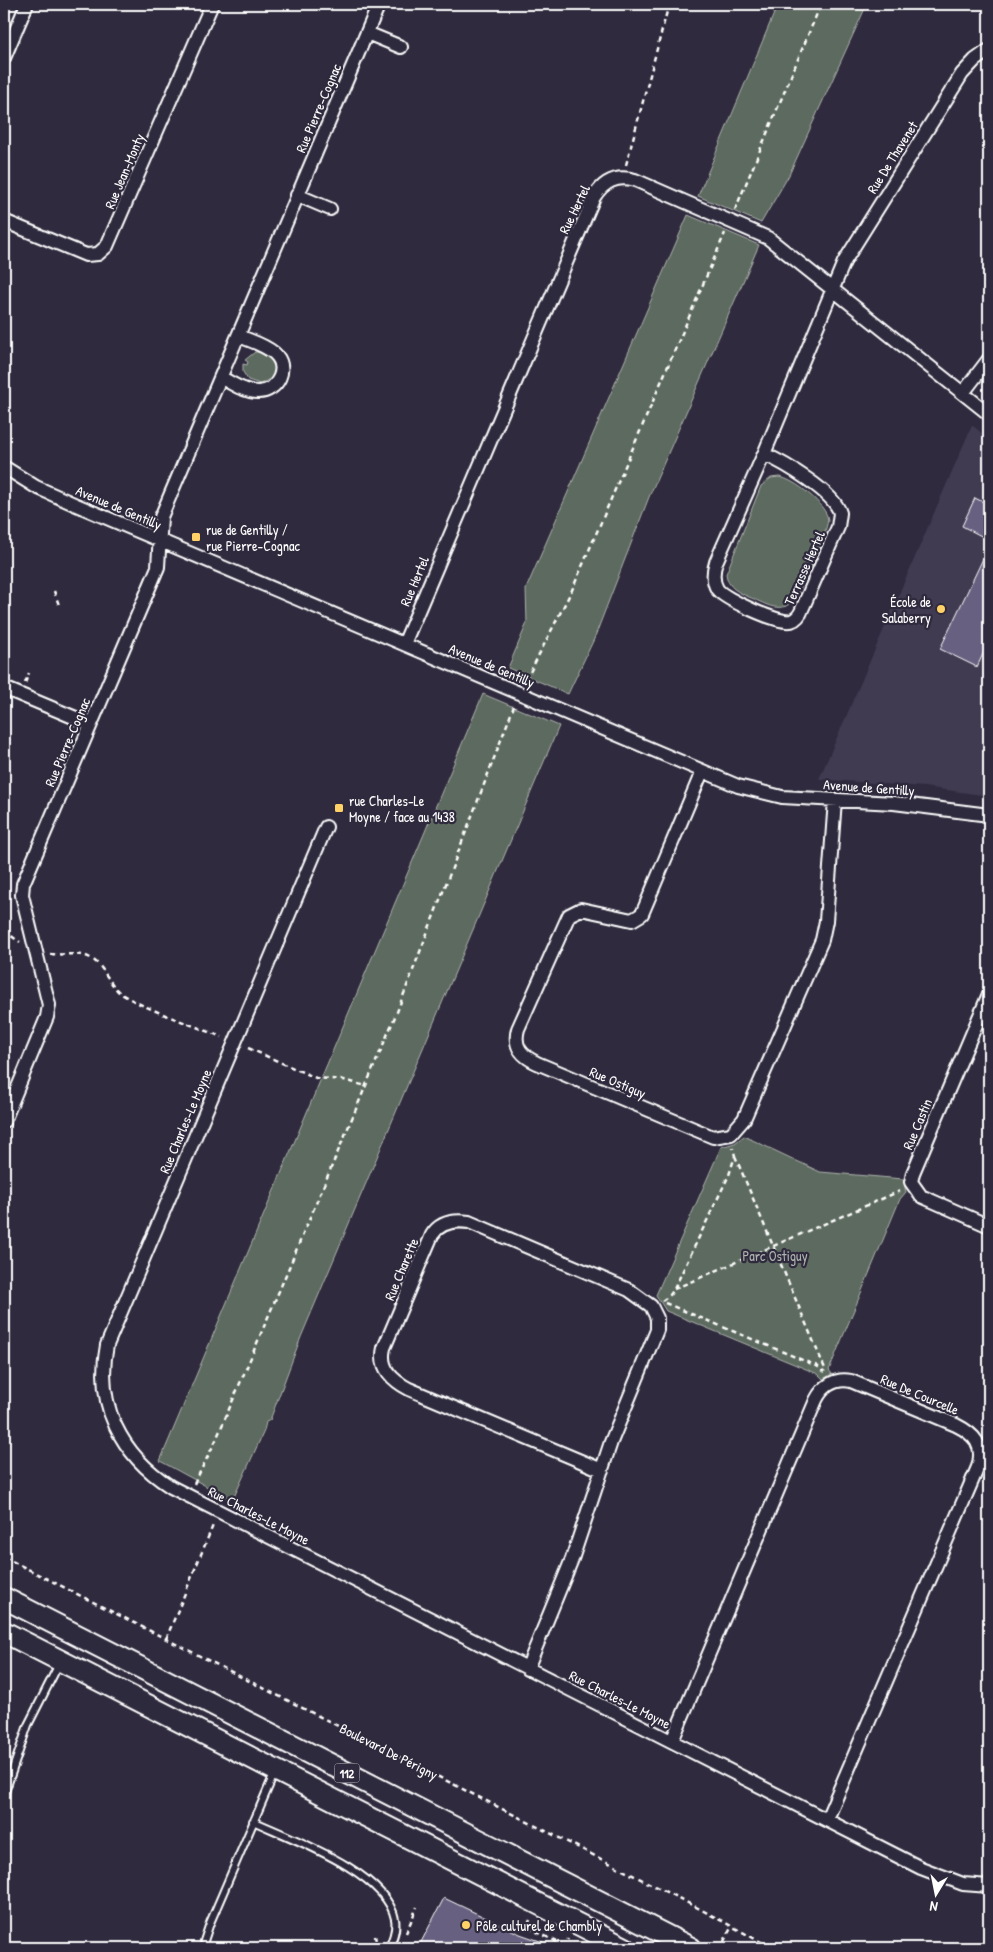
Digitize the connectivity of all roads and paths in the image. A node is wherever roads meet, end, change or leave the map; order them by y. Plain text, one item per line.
1 (27, 4) edge
2 (212, 4) edge
3 (379, 4) edge
4 (669, 4) edge
5 (821, 4) edge
6 (367, 33) junction
7 (401, 47) dead end
8 (989, 50) edge
9 (4, 58) edge
10 (625, 169) dead end
11 (297, 195) junction
12 (330, 209) dead end
13 (734, 211) dead end
14 (4, 221) edge
15 (726, 231) dead end
16 (831, 289) junction
17 (239, 336) junction
18 (989, 359) edge
19 (222, 378) junction
20 (962, 393) junction
21 (989, 414) edge
22 (764, 454) junction
23 (4, 467) edge
24 (158, 539) junction
25 (54, 591) dead end
26 (60, 608) dead end
27 (404, 644) junction
28 (526, 679) dead end
29 (4, 688) edge
30 (513, 707) dead end
31 (90, 724) junction
32 (702, 772) junction
33 (835, 800) junction
34 (989, 815) edge
35 (326, 827) dead end
36 (4, 931) edge
37 (23, 943) dead end
38 (52, 954) dead end
39 (989, 994) edge
40 (225, 1039) dead end
41 (245, 1047) dead end
42 (366, 1086) junction
43 (4, 1122) edge
44 (733, 1144) dead end
45 (735, 1156) junction
46 (912, 1186) junction
47 (989, 1226) edge
48 (772, 1244) junction
49 (674, 1288) junction
50 (829, 1379) junction
51 (602, 1470) junction
52 (196, 1482) dead end
53 (213, 1526) dead end
54 (4, 1557) edge
55 (4, 1598) edge
56 (4, 1632) edge
57 (166, 1639) junction
58 (60, 1661) junction
59 (527, 1668) junction
60 (672, 1741) junction
61 (276, 1771) junction
62 (4, 1795) edge
63 (827, 1820) junction
64 (253, 1821) junction
65 (989, 1886) edge
66 (417, 1907) dead end
67 (414, 1914) dead end
68 (530, 1920) dead end
69 (732, 1926) junction
70 (375, 1935) dead end
71 (568, 1939) dead end
72 (564, 1947) edge
73 (721, 1947) edge
74 (206, 1948) edge
75 (377, 1948) edge
76 (389, 1948) edge
77 (624, 1948) edge
78 (691, 1948) edge
79 (772, 1948) edge

1 - 9 street
2 - 14 street, Rue Jean-Monty
3 - 6 street, Rue Pierre-Cognac
4 - 10 path
5 - 13 path
6 - 7 street
6 - 11 street, Rue Pierre-Cognac
8 - 16 street, Rue De Thavenet
11 - 12 street
11 - 17 street, Rue Pierre-Cognac
15 - 28 path
16 - 20 street, Rue Hertel
16 - 22 street, Terrasse Hertel
16 - 27 street, Rue Hertel
17 - 19 street, Rue Pierre-Cognac
17 - 19 street
18 - 20 street
19 - 24 street, Rue Pierre-Cognac
20 - 21 street, Rue Hertel
22 - 22 street, Terrasse Hertel
23 - 24 street, Avenue de Gentilly
24 - 27 street, Avenue de Gentilly
24 - 31 street, Rue Pierre-Cognac
25 - 26 path
27 - 32 street, Avenue de Gentilly
29 - 31 street
30 - 42 path
31 - 43 street, Rue Pierre-Cognac
32 - 33 street, Avenue de Gentilly
32 - 33 street, Rue Ostiguy
33 - 34 street, Avenue de Gentilly
35 - 59 street, Rue Charles-Le Moyne
36 - 37 path
38 - 40 path
39 - 46 street, Rue Castin
41 - 42 path
42 - 52 path
44 - 45 path
45 - 48 path
45 - 49 path
46 - 47 street
46 - 48 path
48 - 49 path
48 - 50 path
49 - 50 path
50 - 60 street
50 - 63 street, Rue De Courcelle
51 - 51 street, Rue Charette
51 - 59 street, Rue Charette
53 - 57 path
54 - 57 path, Boulevard De Périgny
55 - 78 main road, 112
56 - 58 main road, 112
57 - 69 path, Boulevard De Périgny
58 - 61 main road, 112
58 - 62 lane
59 - 60 street, Rue Charles-Le Moyne
60 - 63 street, Rue Charles-Le Moyne
61 - 64 lane
61 - 77 main road, 112
63 - 65 street, Rue Charles-Le Moyne
64 - 74 lane
64 - 76 lane
66 - 67 path
68 - 72 path
69 - 73 path
69 - 79 path, Boulevard De Périgny
70 - 75 path
71 - 72 path

